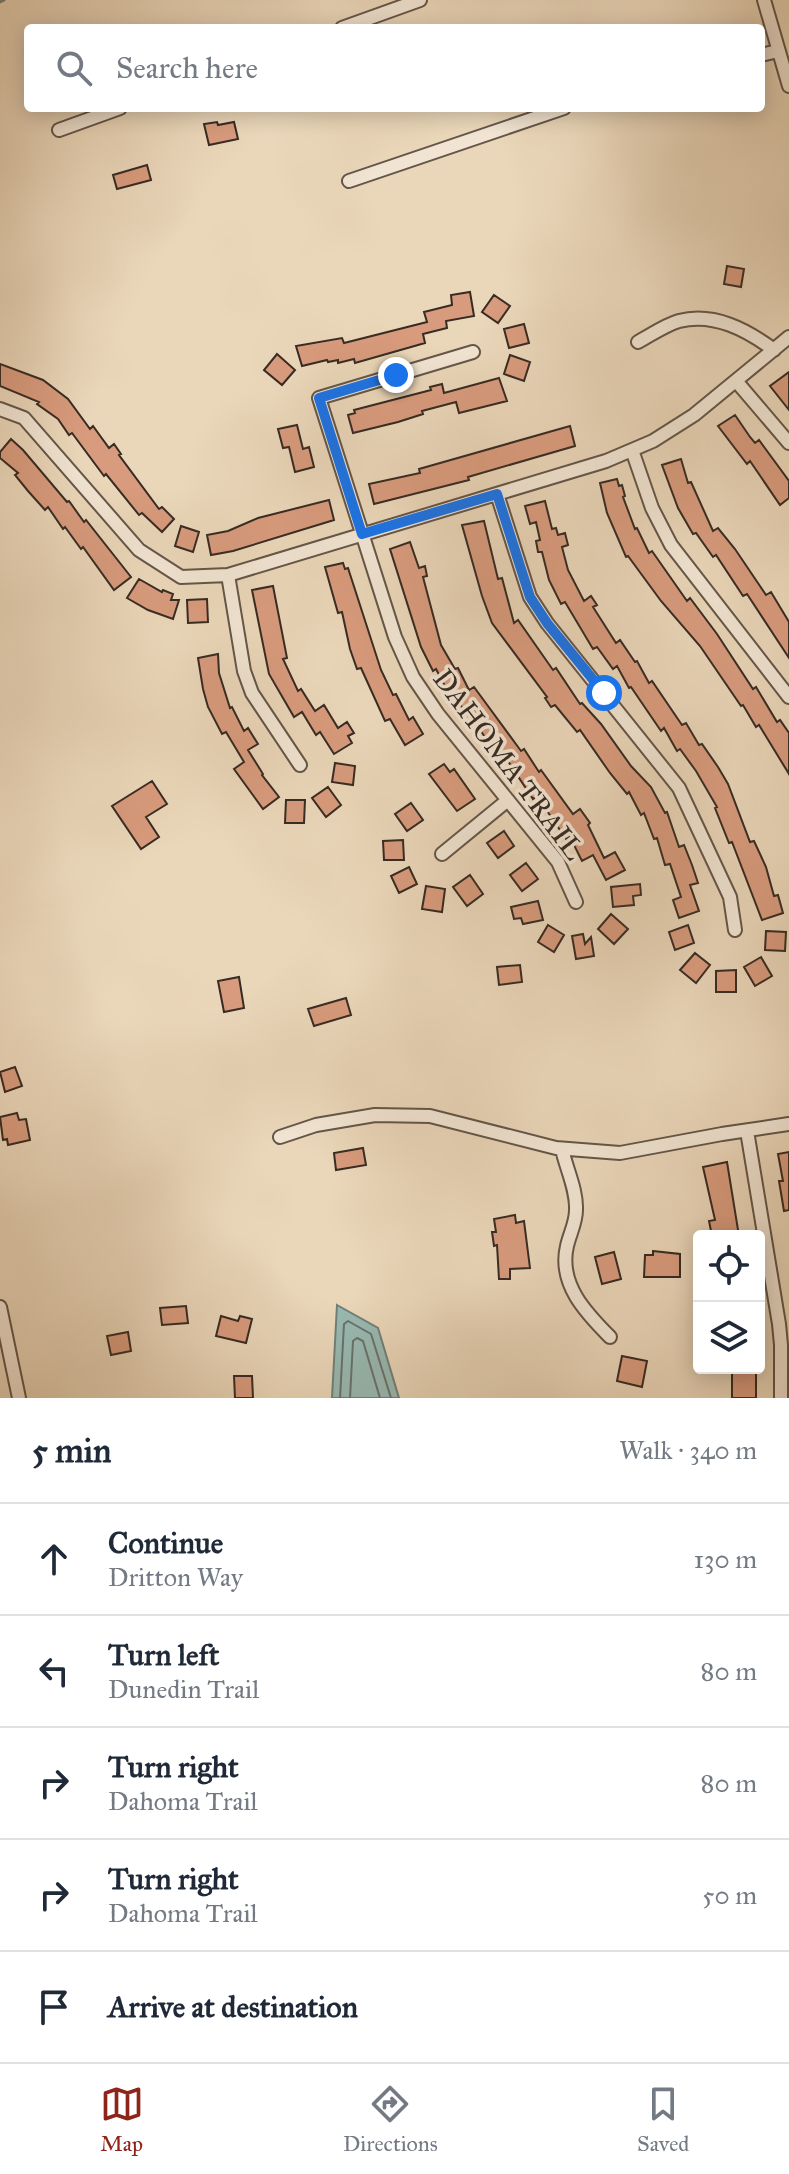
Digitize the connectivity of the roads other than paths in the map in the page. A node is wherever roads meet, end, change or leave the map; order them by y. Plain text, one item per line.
1 (420, 0) edge
2 (764, 0) edge
3 (353, 24) edge
4 (778, 51) junction
5 (765, 54) edge
6 (789, 86) edge
7 (109, 112) edge
8 (552, 112) edge
9 (59, 130) dead end
10 (349, 181) dead end
11 (789, 337) edge
12 (638, 342) dead end
13 (774, 350) junction
14 (473, 352) dead end
15 (737, 382) junction
16 (0, 409) edge
17 (789, 443) edge
18 (632, 450) junction
19 (497, 494) junction
20 (362, 534) junction
21 (228, 575) junction
22 (789, 697) edge
23 (300, 765) dead end
24 (508, 800) junction
25 (442, 854) dead end
26 (576, 902) dead end
27 (735, 930) dead end
28 (789, 1124) edge
29 (747, 1131) junction
30 (280, 1137) dead end
31 (562, 1149) junction
32 (0, 1307) edge
33 (610, 1337) dead end
34 (19, 1398) edge
35 (781, 1398) edge

1 - 3 street
2 - 4 street
4 - 5 street
4 - 6 street
7 - 9 street
8 - 10 street
11 - 13 street
12 - 13 street
13 - 15 street
14 - 20 street, DAHOMA TRAIL
15 - 17 street
15 - 18 street
16 - 21 street
18 - 19 street
18 - 22 street
19 - 20 street
19 - 27 street
20 - 21 street
20 - 24 street, DAHOMA TRAIL
21 - 23 street
24 - 25 street
24 - 26 street, DAHOMA TRAIL
28 - 29 street
29 - 31 street
29 - 35 street
30 - 31 street
31 - 33 street
32 - 34 street

